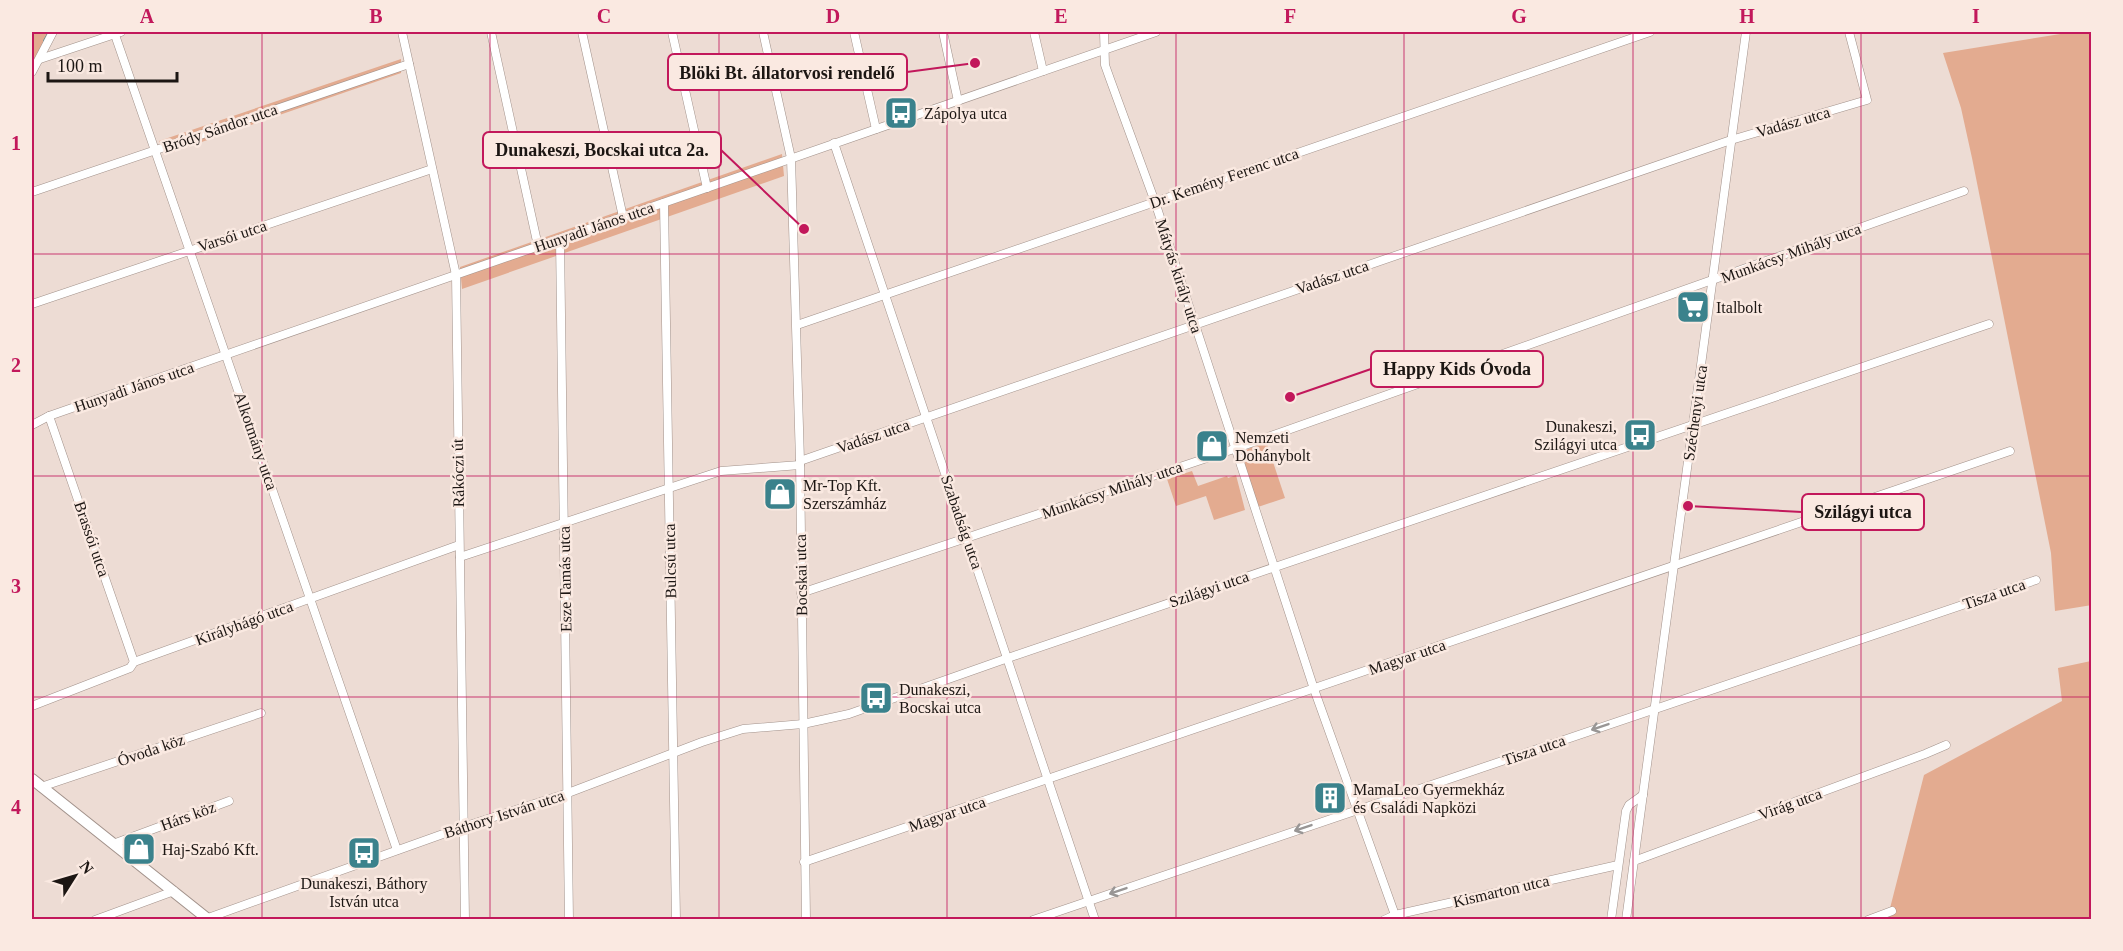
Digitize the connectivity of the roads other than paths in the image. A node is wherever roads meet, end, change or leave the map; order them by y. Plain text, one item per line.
1 (53, 32) edge
2 (117, 32) edge
3 (402, 32) edge
4 (491, 32) edge
5 (582, 32) edge
6 (672, 32) edge
7 (763, 32) edge
8 (854, 32) edge
9 (943, 32) edge
10 (1034, 32) edge
11 (1104, 32) edge
12 (1156, 32) edge
13 (1650, 32) edge
14 (1746, 32) edge
15 (1849, 32) edge
16 (1105, 50) junction
17 (40, 59) junction
18 (409, 64) junction
19 (1043, 71) junction
20 (32, 72) edge
21 (958, 101) junction
22 (876, 129) junction
23 (1731, 140) junction
24 (834, 143) junction
25 (155, 150) junction
26 (791, 158) junction
27 (432, 169) junction
28 (706, 188) junction
29 (1964, 191) dead end
30 (32, 192) edge
31 (664, 202) junction
32 (1155, 202) junction
33 (623, 217) junction
34 (560, 239) junction
35 (538, 246) junction
36 (190, 250) junction
37 (456, 275) junction
38 (1712, 281) junction
39 (886, 295) junction
40 (32, 304) edge
41 (1989, 324) dead end
42 (797, 325) junction
43 (1195, 325) junction
44 (226, 355) junction
45 (49, 416) junction
46 (927, 417) junction
47 (1693, 424) junction
48 (32, 425) edge
49 (1234, 449) junction
50 (2010, 451) dead end
51 (800, 463) junction
52 (669, 487) junction
53 (564, 522) junction
54 (968, 538) junction
55 (459, 545) junction
56 (460, 556) junction
57 (1674, 566) junction
58 (1274, 567) junction
59 (2036, 580) dead end
60 (801, 593) junction
61 (310, 599) junction
62 (1008, 658) junction
63 (134, 662) junction
64 (1314, 689) junction
65 (32, 706) edge
66 (1655, 709) junction
67 (261, 713) dead end
68 (803, 724) junction
69 (1946, 745) dead end
70 (673, 752) junction
71 (32, 779) edge
72 (1049, 779) junction
73 (41, 787) junction
74 (568, 793) junction
75 (1643, 795) junction
76 (229, 801) dead end
77 (1358, 809) junction
78 (464, 826) junction
79 (113, 844) junction
80 (397, 850) junction
81 (1634, 861) junction
82 (804, 862) junction
83 (1618, 865) junction
84 (174, 891) junction
85 (1090, 900) junction
86 (1892, 911) dead end
87 (1395, 917) edge
88 (208, 919) edge
89 (95, 920) edge
90 (465, 920) edge
91 (569, 920) edge
92 (676, 920) edge
93 (806, 920) edge
94 (1033, 920) edge
95 (1095, 920) edge
96 (1384, 920) edge
97 (1611, 920) edge
98 (1626, 920) edge
99 (1868, 920) edge

1 - 17 street
2 - 17 street
2 - 25 street, Alkotmány utca
3 - 18 street, Rákóczi út
4 - 35 street
5 - 33 street
6 - 28 street
7 - 26 street, Bocskai utca
8 - 22 street
9 - 21 street
10 - 19 street
11 - 16 street, Mátyás király utca
12 - 16 street, Hunyadi János utca
13 - 32 street, Dr. Kemény Ferenc utca
14 - 23 street, Széchenyi utca
15 - 23 street, Vadász utca
16 - 19 street, Hunyadi János utca
16 - 32 street, Mátyás király utca
17 - 20 street
18 - 25 street, Bródy Sándor utca
18 - 27 street, Rákóczi út
19 - 21 street, Hunyadi János utca
21 - 22 street, Hunyadi János utca
22 - 24 street, Hunyadi János utca
23 - 38 street, Széchenyi utca
23 - 43 street, Vadász utca
24 - 26 street, Hunyadi János utca
24 - 39 street, Szabadság utca
25 - 30 street, Bródy Sándor utca
25 - 36 street, Alkotmány utca
26 - 28 street, Hunyadi János utca
26 - 42 street, Bocskai utca
27 - 36 street, Varsói utca
27 - 37 street, Rákóczi út
28 - 31 street, Hunyadi János utca
29 - 38 street, Munkácsy Mihály utca
31 - 33 street, Hunyadi János utca
31 - 52 street, Bulcsú utca
32 - 39 street, Dr. Kemény Ferenc utca
32 - 43 street, Mátyás király utca
33 - 34 street, Hunyadi János utca
34 - 35 street, Hunyadi János utca
34 - 53 street, Esze Tamás utca
35 - 37 street, Hunyadi János utca
36 - 40 street, Varsói utca
36 - 44 street, Alkotmány utca
37 - 44 street, Hunyadi János utca
37 - 55 street, Rákóczi út
38 - 47 street, Széchenyi utca
38 - 49 street, Munkácsy Mihály utca
39 - 42 street, Dr. Kemény Ferenc utca
39 - 46 street, Szabadság utca
41 - 47 street, Szilágyi utca
42 - 51 street, Bocskai utca
43 - 46 street, Vadász utca
43 - 49 street, Mátyás király utca
44 - 45 street, Hunyadi János utca
44 - 61 street, Alkotmány utca
45 - 48 street, Hunyadi János utca
45 - 63 street, Brassói utca
46 - 51 street, Vadász utca
46 - 54 street, Szabadság utca
47 - 57 street, Széchenyi utca
47 - 58 street, Szilágyi utca
49 - 54 street, Munkácsy Mihály utca
49 - 58 street, Mátyás király utca
50 - 57 street, Magyar utca
51 - 52 street
51 - 60 street, Bocskai utca
52 - 53 street
52 - 70 street, Bulcsú utca
53 - 56 street
53 - 74 street, Esze Tamás utca
54 - 60 street, Munkácsy Mihály utca
54 - 62 street, Szabadság utca
55 - 56 street, Rákóczi út
55 - 61 street, Királyhágó utca
56 - 78 street, Rákóczi út
57 - 64 street, Magyar utca
57 - 66 street, Széchenyi utca
58 - 62 street, Szilágyi utca
58 - 64 street
59 - 66 street, Tisza utca
60 - 68 street, Bocskai utca
61 - 63 street, Királyhágó utca
61 - 80 street, Alkotmány utca
62 - 68 street, Szilágyi utca
62 - 72 street, Szabadság utca
63 - 65 street, Királyhágó utca
64 - 72 street, Magyar utca
64 - 77 street
66 - 75 street, Széchenyi utca
66 -> 77 street, Tisza utca
67 - 73 street, Óvoda köz
68 - 70 street, Báthory István utca
68 - 82 street, Bocskai utca
69 - 81 street, Virág utca
70 - 74 street, Báthory István utca
70 - 92 street, Bulcsú utca
71 - 73 street
72 - 82 street, Magyar utca
72 - 85 street, Szabadság utca
73 - 79 street
74 - 78 street, Báthory István utca
74 - 91 street, Esze Tamás utca
75 - 81 street, Széchenyi utca
75 - 83 street
76 - 79 street, Hárs köz
77 -> 85 street, Tisza utca
77 - 87 street
78 - 80 street, Báthory István utca
78 - 90 street, Rákóczi út
79 - 84 street
80 - 88 street, Báthory István utca
81 - 98 street, Széchenyi utca
82 - 93 street, Bocskai utca
83 - 87 street, Kismarton utca
83 - 97 street
84 - 88 street
84 - 89 street
85 - 94 street, Tisza utca
85 - 95 street, Szabadság utca
86 - 99 street
87 - 96 street, Kismarton utca

